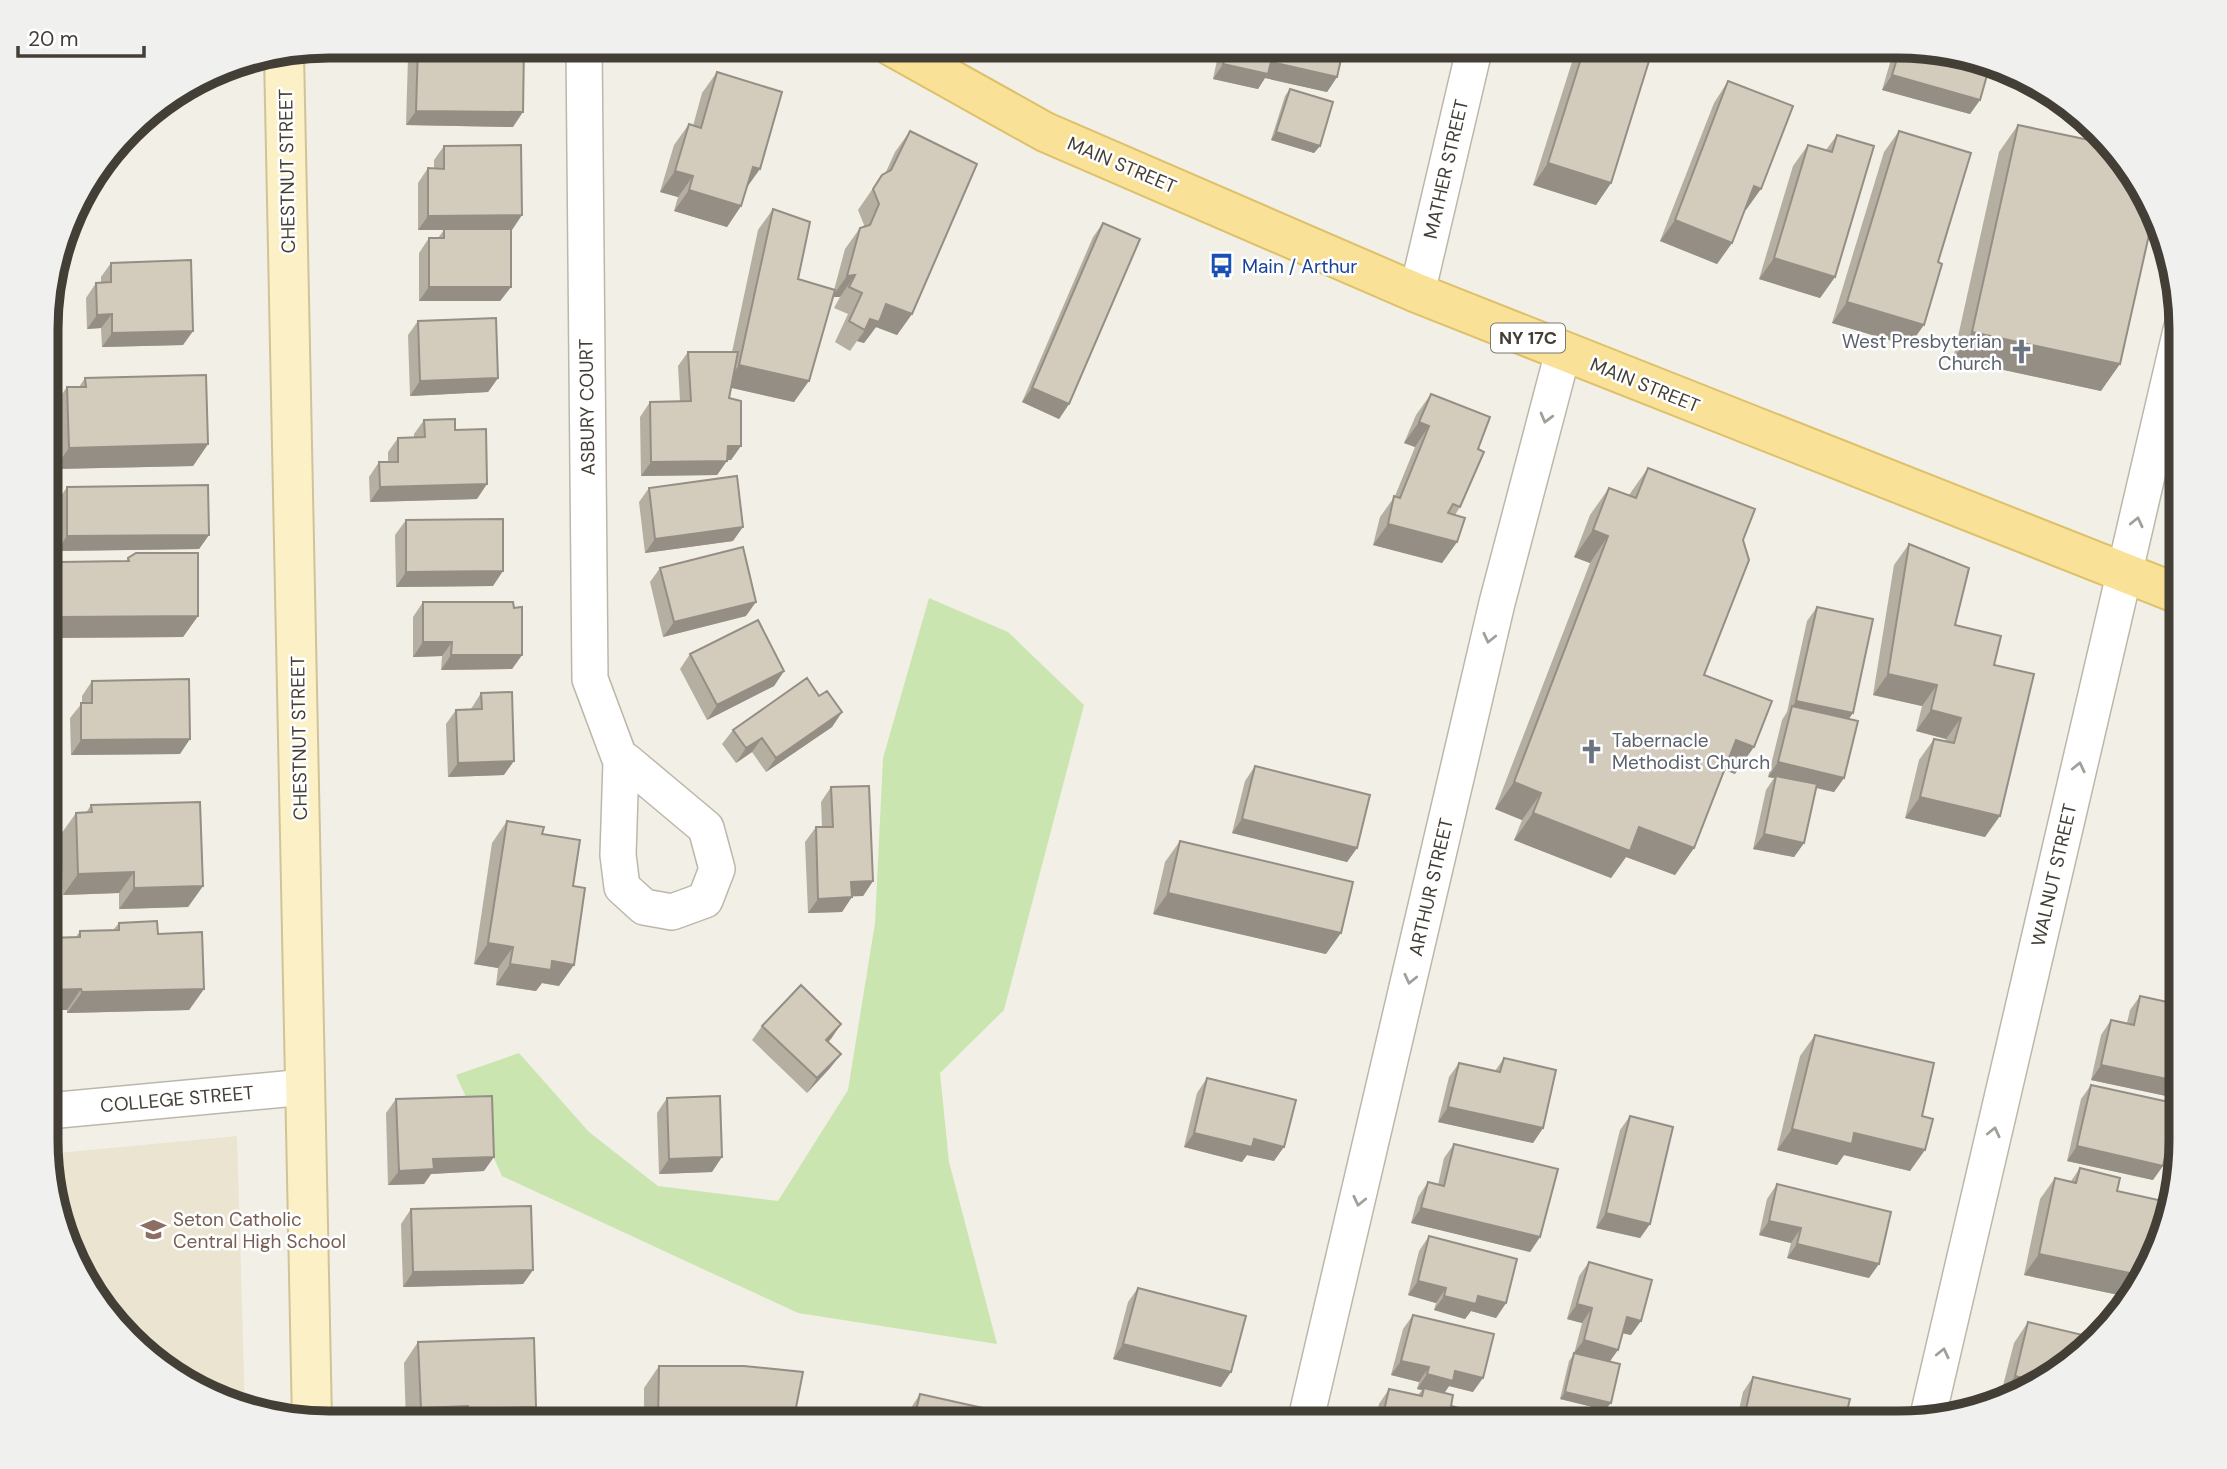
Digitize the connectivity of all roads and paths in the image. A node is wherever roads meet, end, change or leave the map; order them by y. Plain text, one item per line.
1 (584, 58) edge
2 (912, 58) edge
3 (1472, 58) edge
4 (285, 61) edge
5 (1417, 293) junction
6 (1563, 352) junction
7 (2169, 381) edge
8 (2124, 574) junction
9 (2169, 591) edge
10 (621, 762) dead end
11 (306, 1087) junction
12 (58, 1110) edge
13 (1929, 1410) edge
14 (312, 1411) edge
15 (1308, 1411) edge

1 - 10 street, ASBURY COURT
2 - 5 main road, MAIN STREET / NY 17C
3 - 5 street, MATHER STREET
4 - 11 street, CHESTNUT STREET
5 - 6 main road, MAIN STREET / NY 17C
6 - 8 main road, MAIN STREET / NY 17C
6 -> 15 street, ARTHUR STREET
8 -> 7 street, WALNUT STREET
8 - 9 main road, MAIN STREET / NY 17C
13 -> 8 street, WALNUT STREET
11 - 12 street, COLLEGE STREET
11 - 14 street, CHESTNUT STREET

